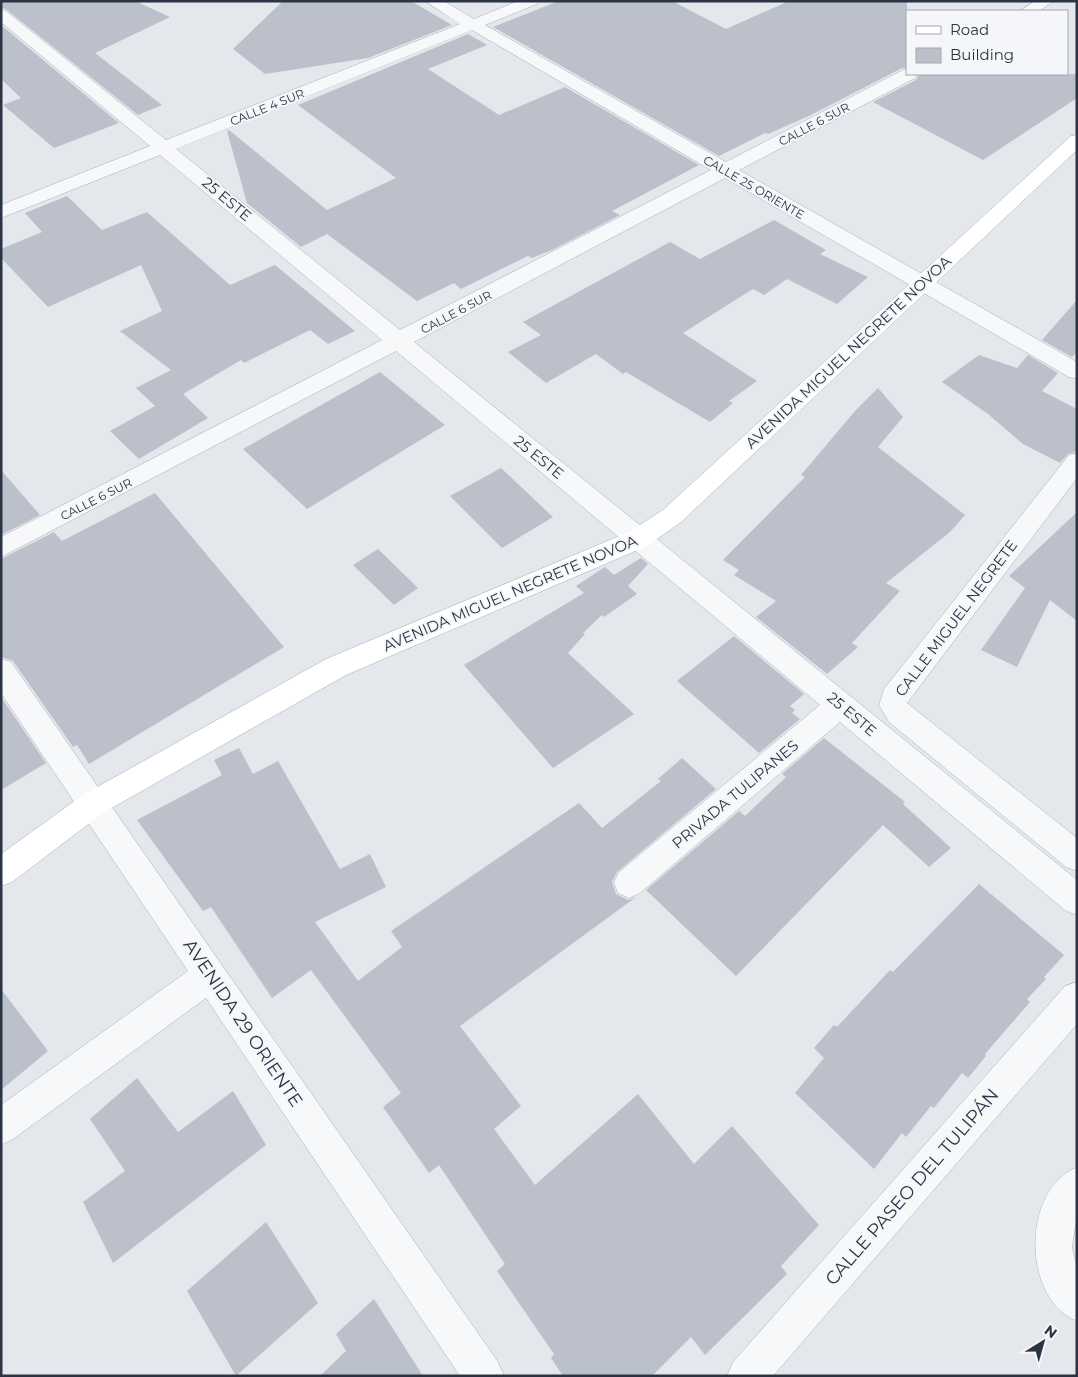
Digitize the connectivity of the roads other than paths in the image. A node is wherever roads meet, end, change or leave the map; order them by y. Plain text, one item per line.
1 (432, 1) edge
2 (532, 1) edge
3 (1047, 1) edge
4 (1030, 10) edge
5 (1, 14) edge
6 (473, 25) junction
7 (907, 75) edge
8 (1077, 140) edge
9 (164, 147) junction
10 (725, 170) junction
11 (1, 212) edge
12 (922, 283) junction
13 (399, 342) junction
14 (1077, 372) edge
15 (1077, 461) edge
16 (638, 539) junction
17 (1, 548) edge
18 (1, 670) edge
19 (840, 704) junction
20 (93, 804) junction
21 (1077, 857) edge
22 (1, 872) edge
23 (629, 883) dead end
24 (1077, 900) edge
25 (210, 975) junction
26 (1077, 998) edge
27 (1, 1127) edge
28 (1077, 1185) edge
29 (1077, 1302) edge
30 (484, 1376) edge
31 (747, 1376) edge

1 - 6 street, CALLE 25 ORIENTE
2 - 6 street, CALLE 4 SUR
3 - 4 street
5 - 9 street, 25 ESTE
6 - 9 street, CALLE 4 SUR
6 - 10 street, CALLE 25 ORIENTE
7 - 10 street, CALLE 6 SUR
8 - 12 main road, AVENIDA MIGUEL NEGRETE NOVOA
9 - 11 street, CALLE 4 SUR
9 - 13 street, 25 ESTE
10 - 12 street, CALLE 25 ORIENTE
10 - 13 street, CALLE 6 SUR
12 - 14 street, CALLE 25 ORIENTE
12 - 16 main road, AVENIDA MIGUEL NEGRETE NOVOA
13 - 16 street, 25 ESTE
13 - 17 street, CALLE 6 SUR
15 - 21 street, CALLE MIGUEL NEGRETE
16 - 19 street, 25 ESTE
16 - 20 main road, AVENIDA MIGUEL NEGRETE NOVOA
18 - 20 street, AVENIDA 29 ORIENTE
19 - 23 street, PRIVADA TULIPANES
19 - 24 street, 25 ESTE
20 - 22 main road, AVENIDA MIGUEL NEGRETE NOVOA
20 - 25 street, AVENIDA 29 ORIENTE
25 - 27 street
25 - 30 street, AVENIDA 29 ORIENTE
26 - 31 street, CALLE PASEO DEL TULIPÁN
28 - 29 street

